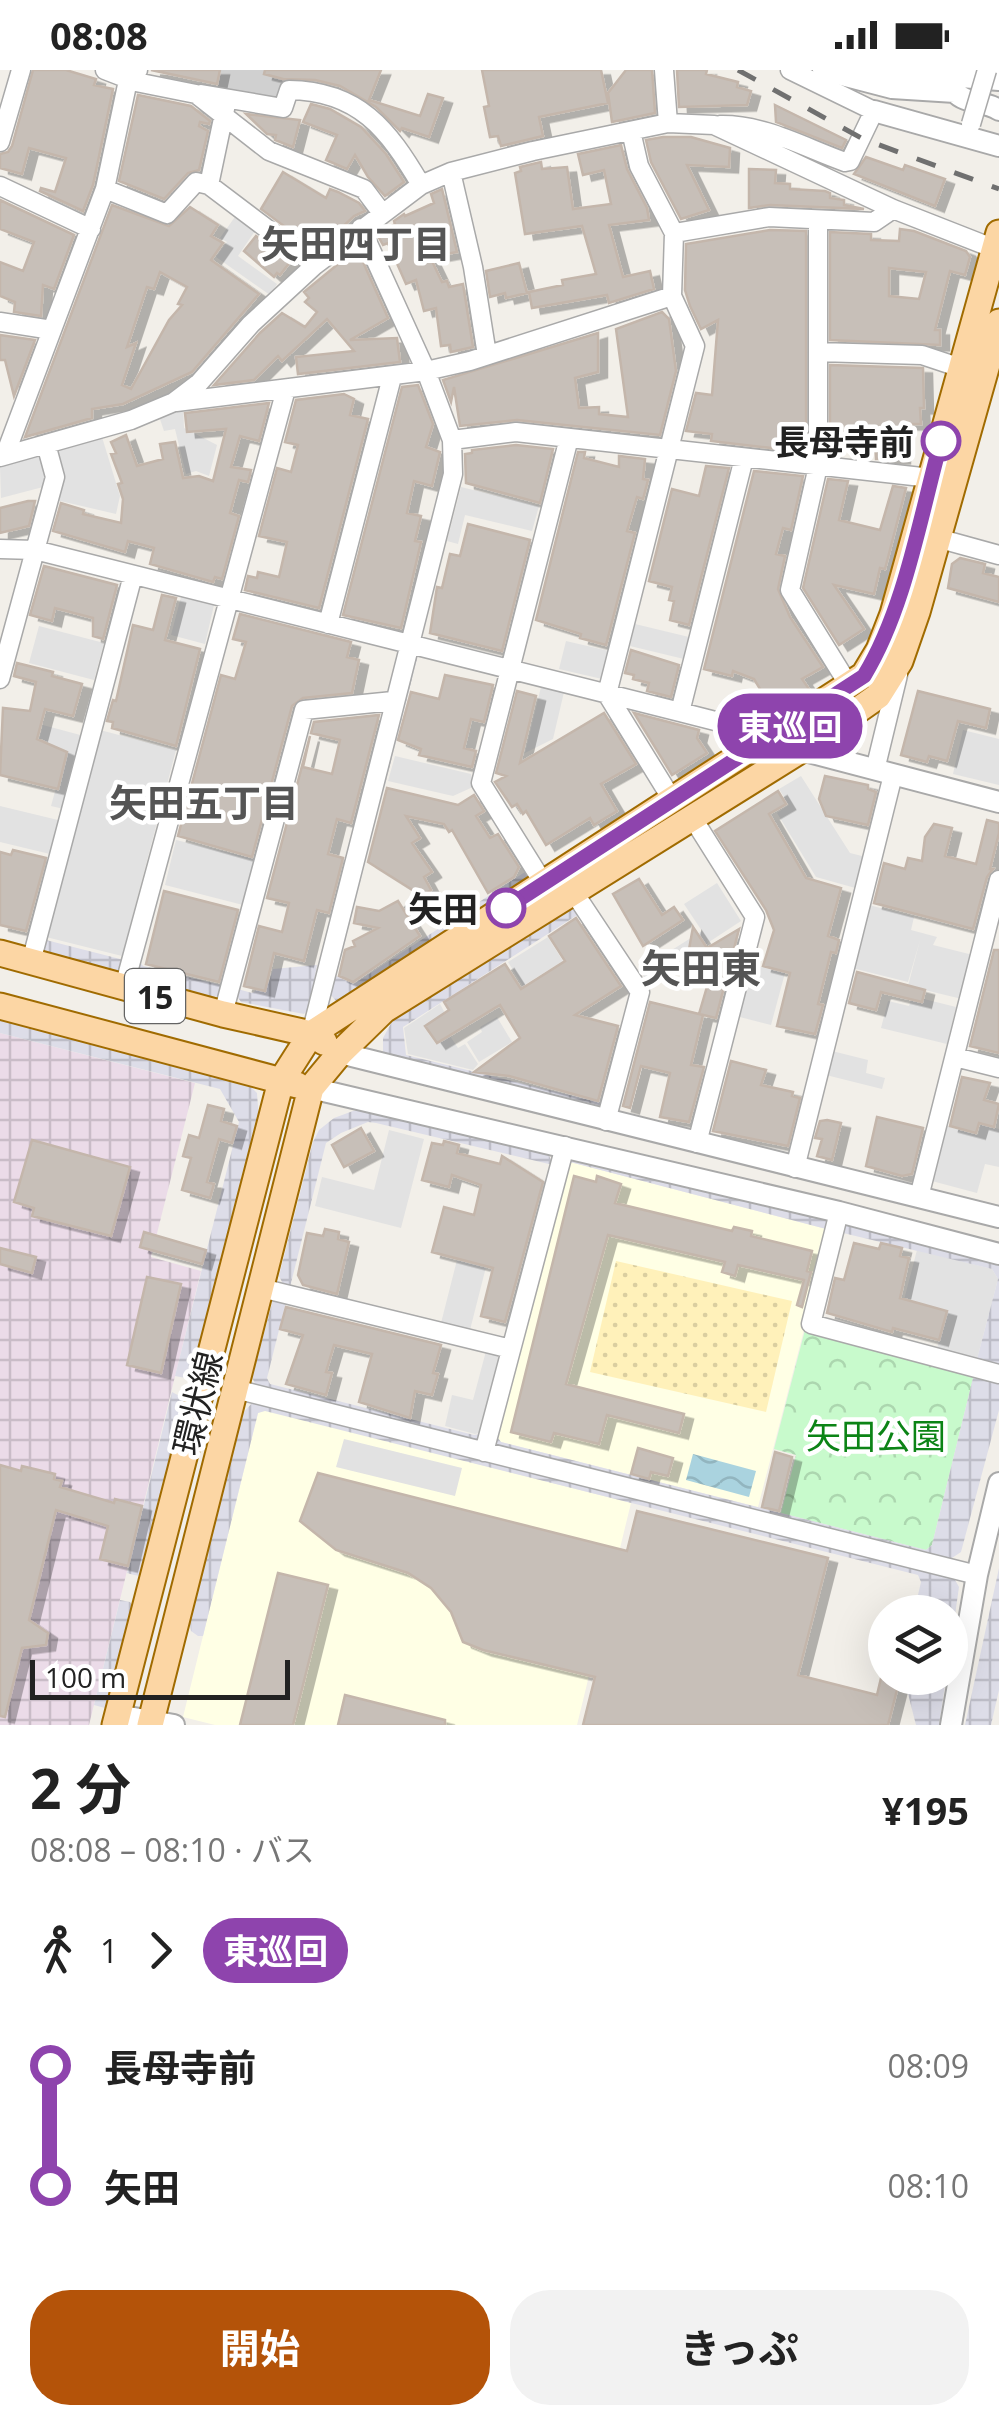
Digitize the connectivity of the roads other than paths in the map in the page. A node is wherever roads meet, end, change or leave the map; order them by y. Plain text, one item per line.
1 (21, 70) edge
2 (105, 70) edge
3 (664, 70) edge
4 (790, 70) edge
5 (823, 70) edge
6 (872, 70) edge
7 (987, 70) edge
8 (134, 74) edge
9 (999, 80) edge
10 (955, 92) junction
11 (999, 96) edge
12 (225, 107) junction
13 (999, 110) edge
14 (874, 111) junction
15 (668, 123) junction
16 (714, 126) junction
17 (970, 130) junction
18 (631, 131) junction
19 (0, 142) edge
20 (995, 144) edge
21 (450, 172) junction
22 (421, 184) junction
23 (208, 185) junction
24 (0, 186) edge
25 (105, 188) junction
26 (893, 208) junction
27 (382, 213) junction
28 (818, 220) junction
29 (362, 228) junction
30 (90, 230) junction
31 (674, 233) junction
32 (997, 241) edge
33 (315, 265) junction
34 (672, 296) junction
35 (0, 322) edge
36 (999, 322) edge
37 (52, 330) junction
38 (818, 352) junction
39 (487, 355) junction
40 (961, 368) junction
41 (426, 371) junction
42 (392, 377) junction
43 (286, 389) junction
44 (174, 402) junction
45 (569, 438) junction
46 (452, 440) junction
47 (46, 444) junction
48 (670, 449) junction
49 (2, 456) edge
50 (744, 458) junction
51 (818, 466) junction
52 (931, 478) junction
53 (937, 538) junction
54 (0, 550) edge
55 (35, 550) junction
56 (999, 555) edge
57 (133, 574) junction
58 (230, 599) junction
59 (328, 624) junction
60 (408, 645) junction
61 (904, 650) junction
62 (2, 667) edge
63 (510, 669) junction
64 (850, 687) junction
65 (608, 694) junction
66 (393, 702) junction
67 (680, 712) junction
68 (774, 736) junction
69 (801, 750) junction
70 (884, 773) junction
71 (999, 802) edge
72 (682, 809) junction
73 (999, 880) edge
74 (544, 884) junction
75 (574, 890) junction
76 (992, 937) edge
77 (0, 954) edge
78 (31, 962) junction
79 (124, 987) junction
80 (0, 1006) edge
81 (222, 1014) junction
82 (311, 1034) junction
83 (340, 1053) junction
84 (954, 1056) junction
85 (999, 1068) edge
86 (281, 1080) junction
87 (311, 1088) junction
88 (606, 1121) junction
89 (697, 1143) junction
90 (565, 1146) junction
91 (794, 1168) junction
92 (919, 1197) junction
93 (839, 1212) junction
94 (999, 1218) edge
95 (999, 1254) edge
96 (261, 1288) junction
97 (511, 1349) junction
98 (999, 1374) edge
99 (235, 1389) junction
100 (484, 1452) junction
101 (999, 1482) edge
102 (978, 1575) junction
103 (116, 1720) edge
104 (158, 1723) edge
105 (951, 1725) edge

1 - 19 street
2 - 8 street
3 - 15 street
4 - 14 street
5 - 10 street
6 - 9 street
7 - 17 street, bridge
8 - 12 street
8 - 25 street
10 - 11 street
10 - 13 street
12 - 22 street
12 - 23 street
12 - 27 street
14 - 16 street
14 - 17 street
15 - 16 street
15 - 18 street
16 - 26 street
17 - 20 street
18 - 21 street
18 - 31 street
21 - 22 street
21 - 39 street
22 - 27 street
23 - 25 street
23 - 33 street
24 - 30 street
25 - 30 street
26 - 28 street
26 - 32 street
27 - 29 street
28 - 31 street
28 - 38 street
29 - 33 street
29 - 41 street
30 - 37 street
31 - 34 street
32 - 40 main road
33 - 44 street
34 - 39 street
34 - 48 street
35 - 37 street
36 - 53 main road
37 - 49 street
38 - 40 street
38 - 51 street
39 - 41 street
40 - 52 main road
41 - 42 street
41 - 46 street
42 - 43 street
42 - 59 street
43 - 44 street
43 - 58 street
44 - 47 street
45 - 46 street
45 - 48 street
45 - 63 street
46 - 60 street
47 - 49 street
47 - 55 street
48 - 50 street
48 - 65 street
50 - 51 street
50 - 67 street
51 - 52 street
51 - 64 street
52 - 64 main road
53 - 56 street
53 - 61 main road
54 - 55 street
55 - 57 street
55 - 62 street
57 - 58 street
57 - 78 street
58 - 59 street
58 - 79 street
59 - 60 street
60 - 63 street
60 - 66 street
61 - 69 main road
61 - 70 street
63 - 65 street
63 - 74 street
64 - 68 main road
65 - 67 street
65 - 72 street
66 - 81 street
66 - 82 street
67 - 68 street
68 - 69 street
68 - 72 main road
69 - 70 street
69 - 72 main road
70 - 71 street
70 - 91 street
72 - 74 main road
72 - 75 main road
72 - 89 street
73 - 76 street
74 - 82 main road
75 - 83 main road
75 - 88 street
76 - 84 street
77 - 78 main road, 15
78 - 79 main road, 15
79 - 81 main road, 15
80 - 86 main road, 15
81 - 82 main road, 15
82 - 83 main road, 15
82 - 86 main road, 環状線
83 - 87 main road
83 - 88 street
84 - 85 street
84 - 92 street
86 - 87 main road, 15
86 - 103 main road, 環状線
87 - 90 street
87 - 96 main road, 環状線
88 - 89 street
89 - 91 street
90 - 93 street
90 - 97 street
91 - 92 street
92 - 94 street
93 - 95 street
93 - 98 street
96 - 97 street
96 - 99 main road, 環状線
97 - 100 street
99 - 100 street
99 - 104 main road, 環状線
100 - 102 street
101 - 102 street
102 - 105 street
103 - 104 street

